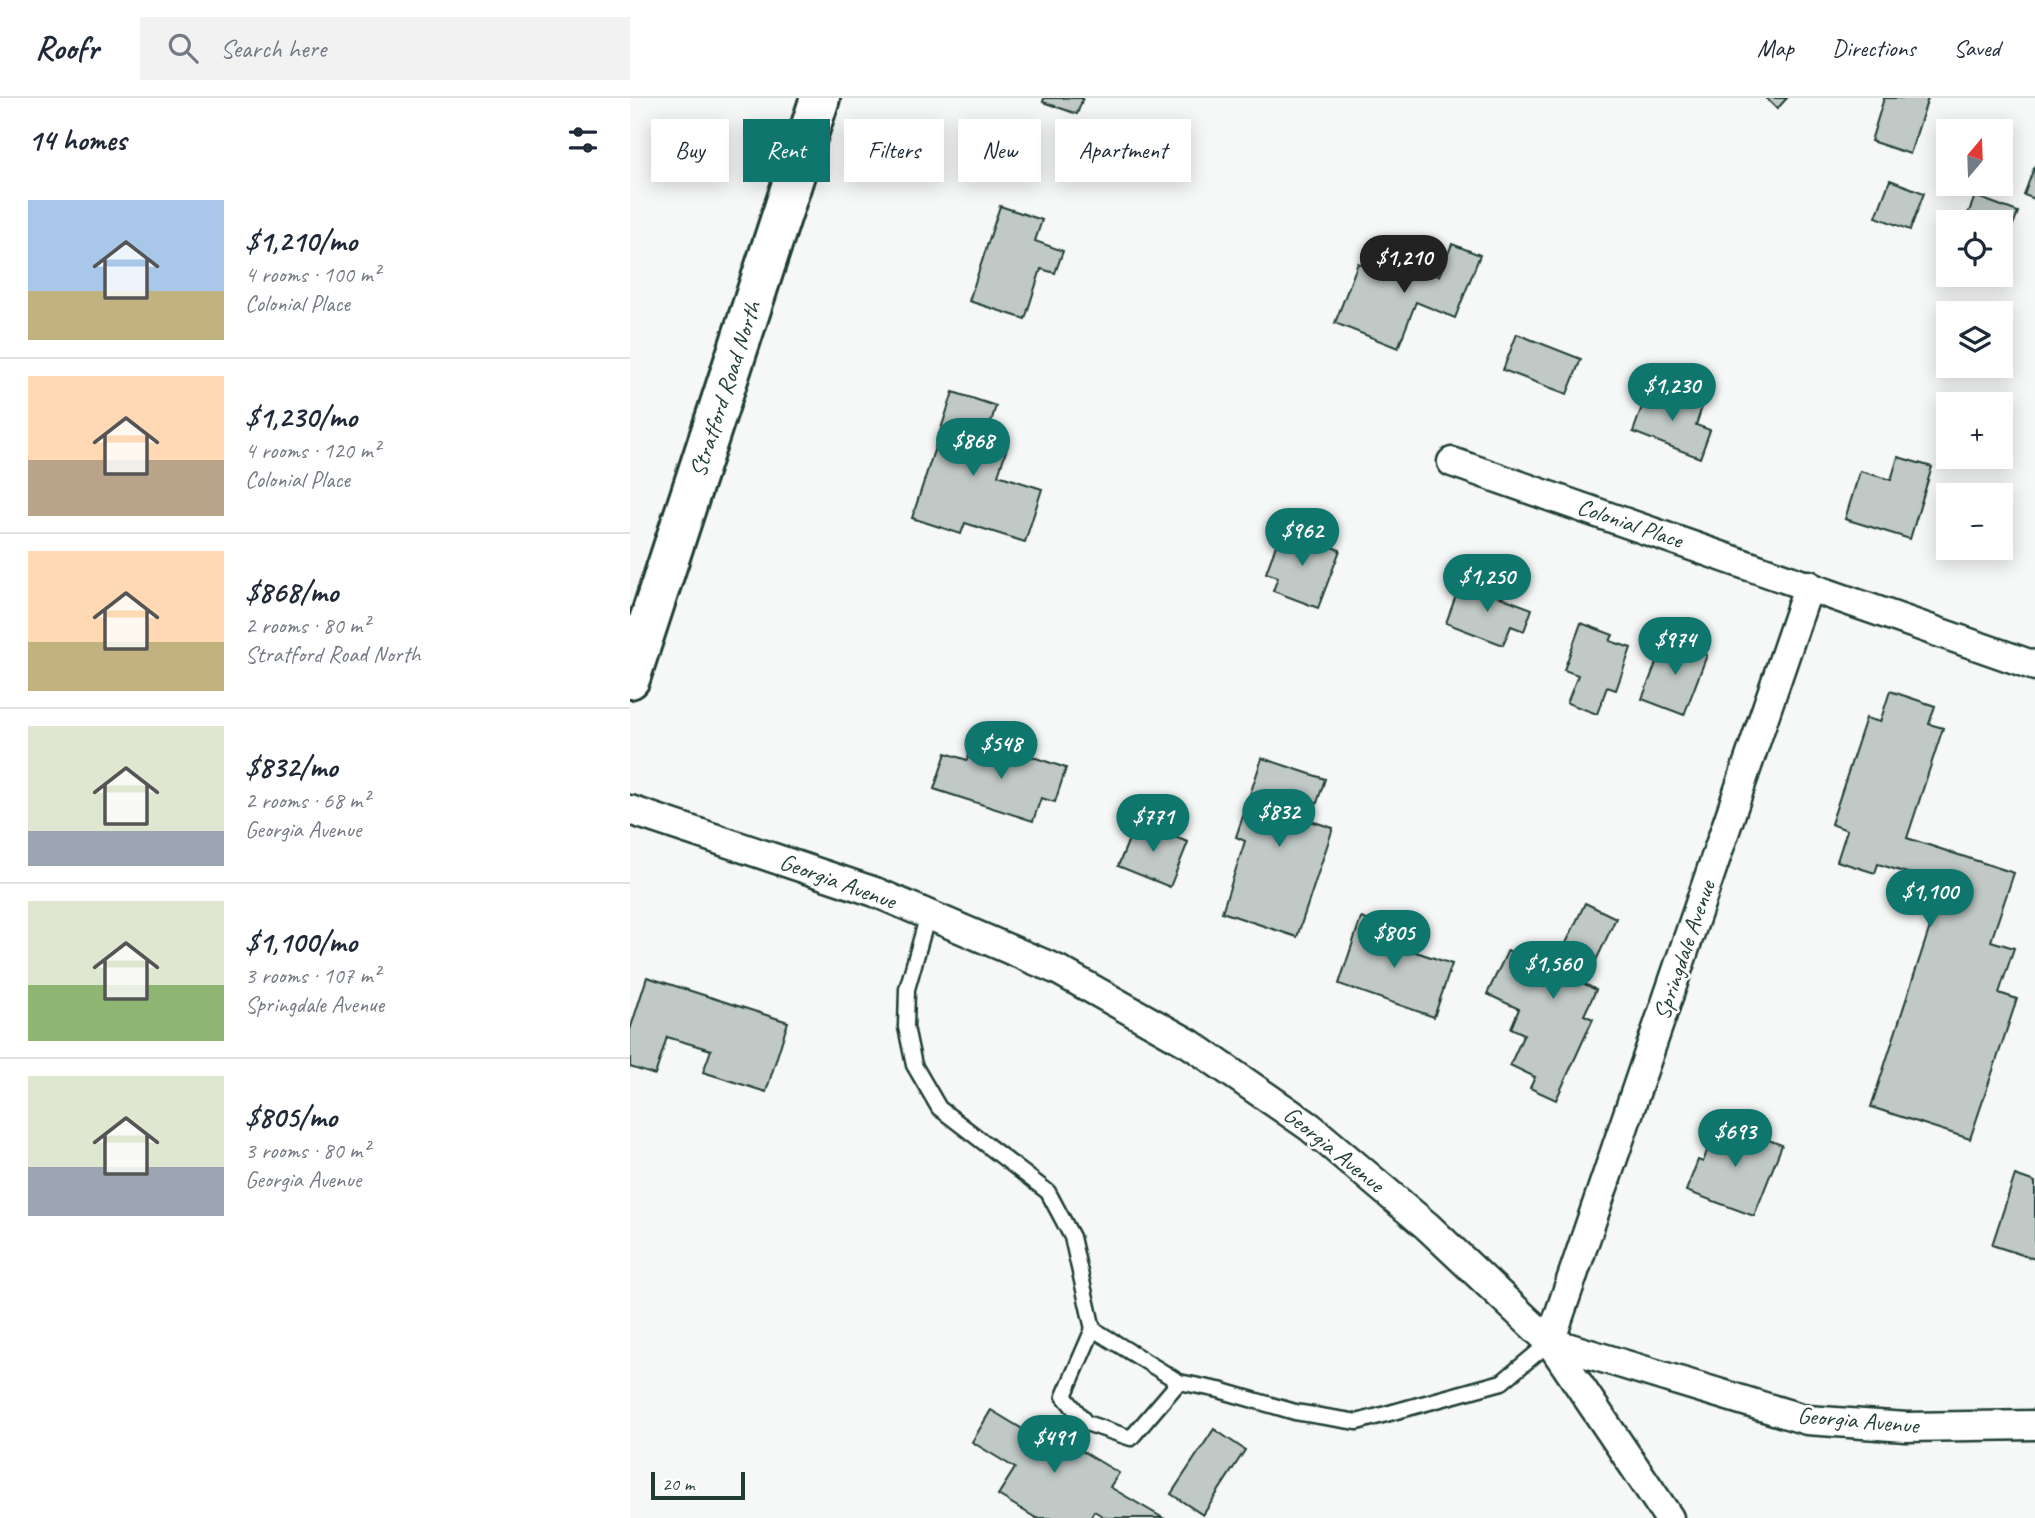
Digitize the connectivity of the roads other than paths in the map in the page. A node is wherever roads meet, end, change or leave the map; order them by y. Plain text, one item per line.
1 (820, 98) edge
2 (1452, 462) dead end
3 (1809, 585) junction
4 (2035, 666) edge
5 (630, 679) edge
6 (630, 810) edge
7 (928, 915) junction
8 (1093, 1329) junction
9 (1550, 1342) junction
10 (1179, 1382) junction
11 (2035, 1425) edge
12 (1669, 1518) edge

1 - 5 main road, Stratford Road North
2 - 3 street, Colonial Place
3 - 4 street
3 - 9 street, Springdale Avenue
6 - 7 street, Georgia Avenue
7 - 8 lane
7 - 9 street, Georgia Avenue
8 - 10 lane
8 - 10 lane
9 - 10 lane
9 - 11 street, Georgia Avenue
9 - 12 street

